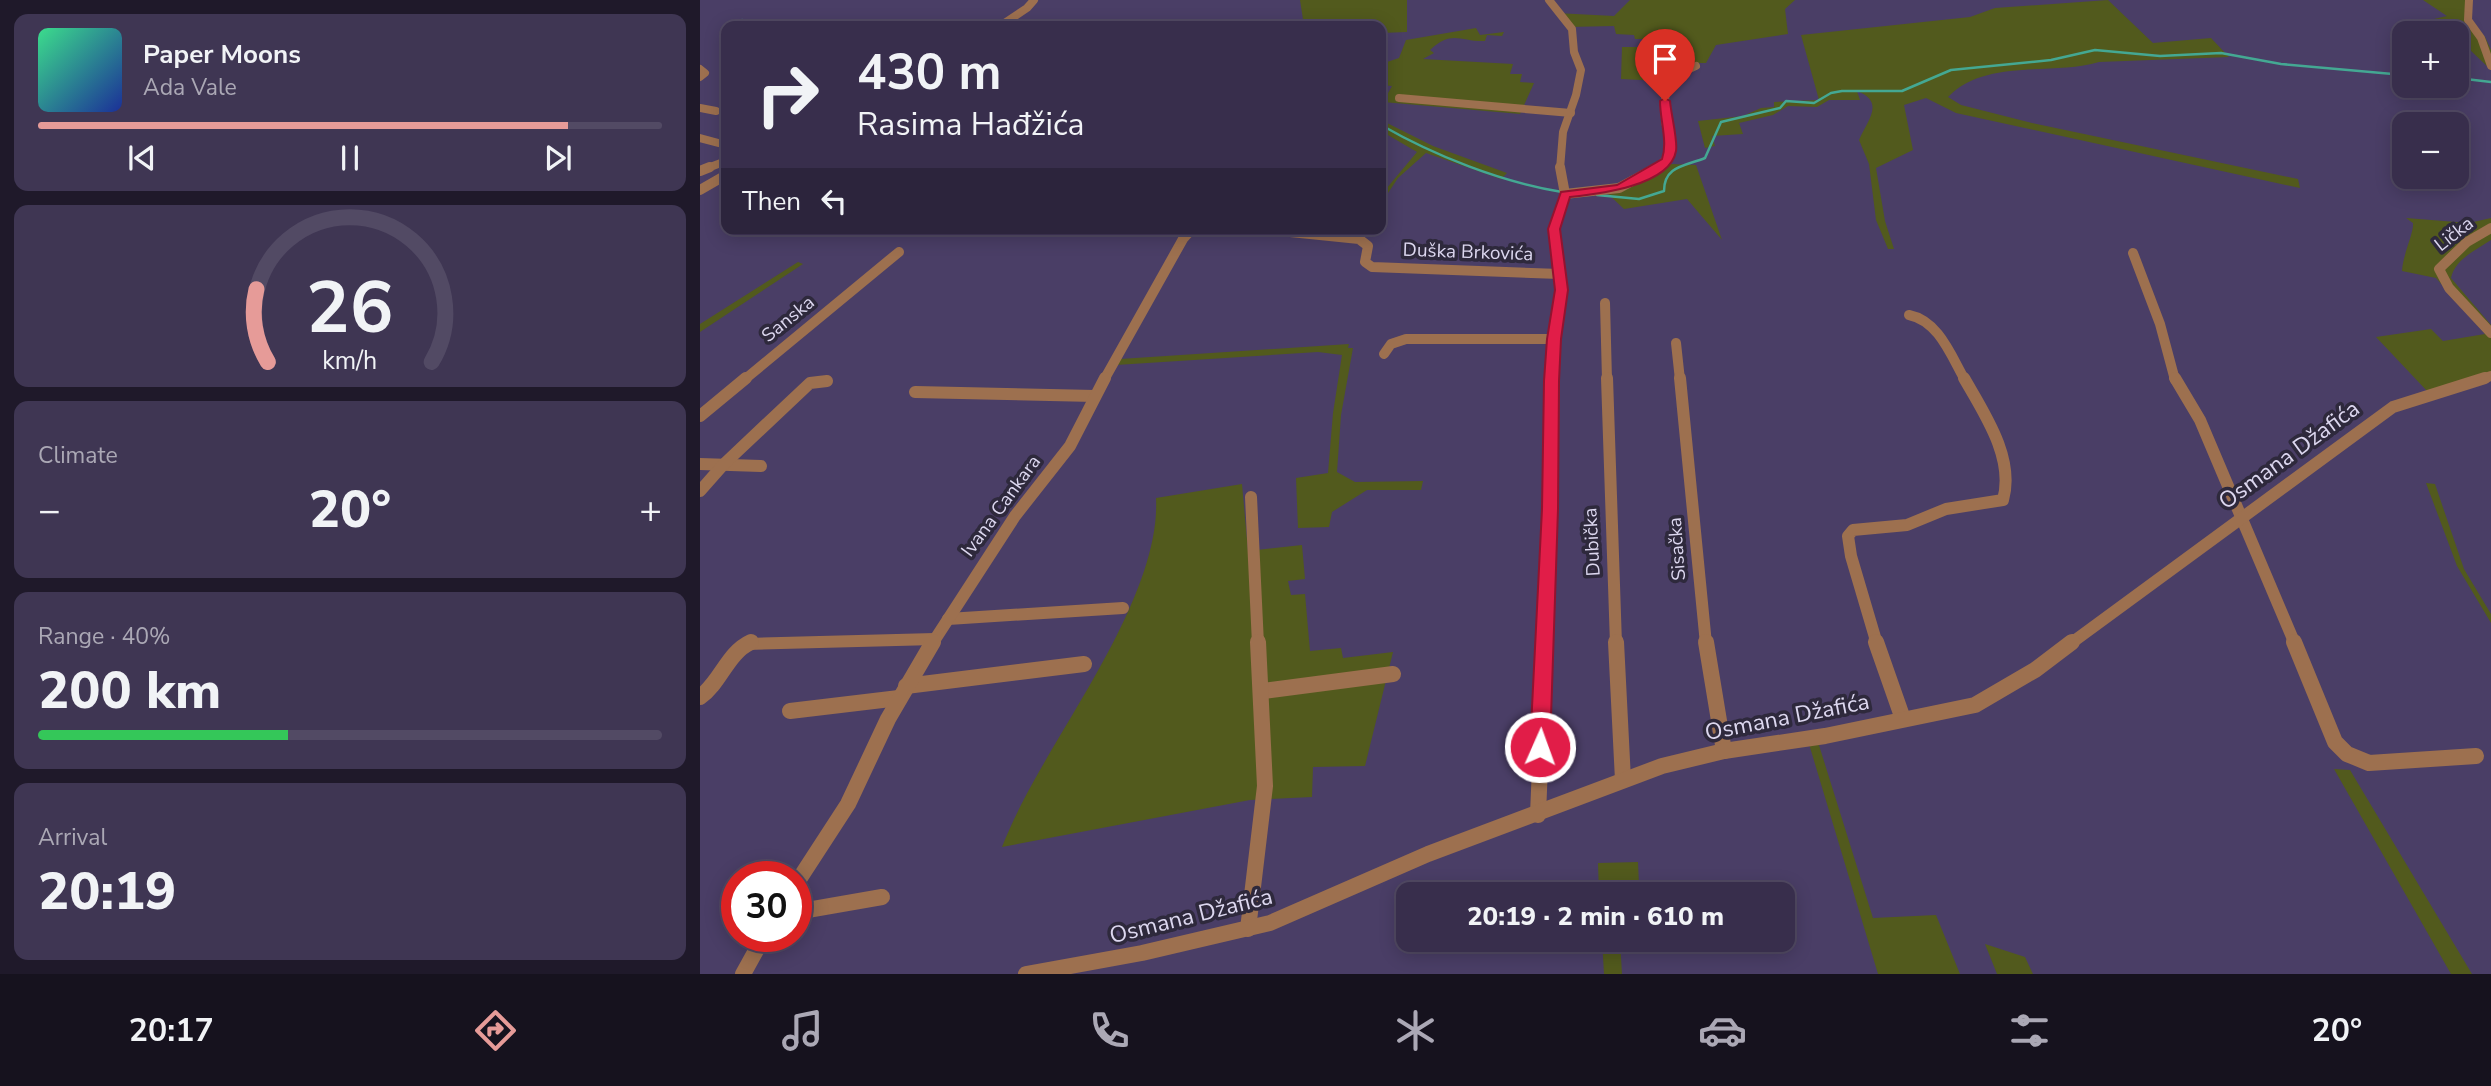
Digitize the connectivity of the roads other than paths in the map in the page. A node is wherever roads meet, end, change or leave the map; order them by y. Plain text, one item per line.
1 (1034, 0) edge
2 (1549, 0) edge
3 (2469, 0) edge
4 (1008, 21) edge
5 (1696, 66) dead end
6 (2491, 66) edge
7 (700, 69) edge
8 (700, 77) edge
9 (1399, 98) dead end
10 (700, 108) edge
11 (716, 111) dead end
12 (1571, 113) junction
13 (700, 138) edge
14 (721, 142) edge
15 (721, 163) edge
16 (700, 172) edge
17 (721, 178) edge
18 (700, 190) edge
19 (1564, 190) junction
20 (1583, 193) joint
21 (2491, 228) edge
22 (1187, 235) edge
23 (1319, 235) edge
24 (899, 252) dead end
25 (2133, 253) dead end
26 (1560, 274) junction
27 (1605, 303) dead end
28 (1909, 315) dead end
29 (2491, 333) edge
30 (1554, 339) junction
31 (1676, 344) dead end
32 (1384, 354) dead end
33 (2491, 376) edge
34 (827, 381) dead end
35 (915, 392) dead end
36 (1095, 396) junction
37 (700, 416) edge
38 (700, 464) edge
39 (723, 465) junction
40 (761, 466) dead end
41 (700, 491) edge
42 (1251, 497) dead end
43 (2243, 516) junction
44 (1123, 608) dead end
45 (948, 619) junction
46 (935, 639) junction
47 (1084, 664) dead end
48 (1393, 674) dead end
49 (1263, 691) junction
50 (903, 692) junction
51 (700, 697) edge
52 (790, 711) dead end
53 (1903, 719) junction
54 (1724, 751) junction
55 (2476, 756) dead end
56 (1623, 780) junction
57 (1538, 815) junction
58 (811, 861) edge
59 (882, 897) dead end
60 (812, 909) edge
61 (1248, 929) junction
62 (755, 952) edge
63 (743, 974) edge
64 (1026, 974) edge

1 - 4 street
2 - 12 street, Duška Brkovića
3 - 6 street
5 - 20 street
7 - 8 street
9 - 12 street
10 - 11 street
12 - 19 street, Duška Brkovića
13 - 14 street
15 - 16 street
17 - 18 street
19 - 20 street
19 - 26 street, Duška Brkovića
21 - 29 street, Lička
22 - 36 street, Ivana Cankara
23 - 26 street, Duška Brkovića
24 - 37 street, Sanska
25 - 43 street
26 - 30 street, Duška Brkovića
27 - 56 street, Dubička
28 - 53 street
30 - 32 street
30 - 57 street, Duška Brkovića
31 - 54 street, Sisačka
33 - 43 street, Osmana Džafića
34 - 39 street
35 - 36 street
36 - 45 street, Ivana Cankara
38 - 39 street
39 - 40 street
39 - 41 street
42 - 49 street
43 - 53 street, Osmana Džafića
43 - 55 street
44 - 45 street
45 - 46 street, Ivana Cankara
46 - 50 street, Ivana Cankara
46 - 51 street
47 - 50 street
48 - 49 street
49 - 61 street
50 - 52 street
50 - 58 street, Ivana Cankara
53 - 54 street, Osmana Džafića
54 - 56 street, Osmana Džafića
56 - 57 street, Osmana Džafića
57 - 61 street, Osmana Džafića
59 - 60 street
61 - 64 street, Osmana Džafića
62 - 63 street

